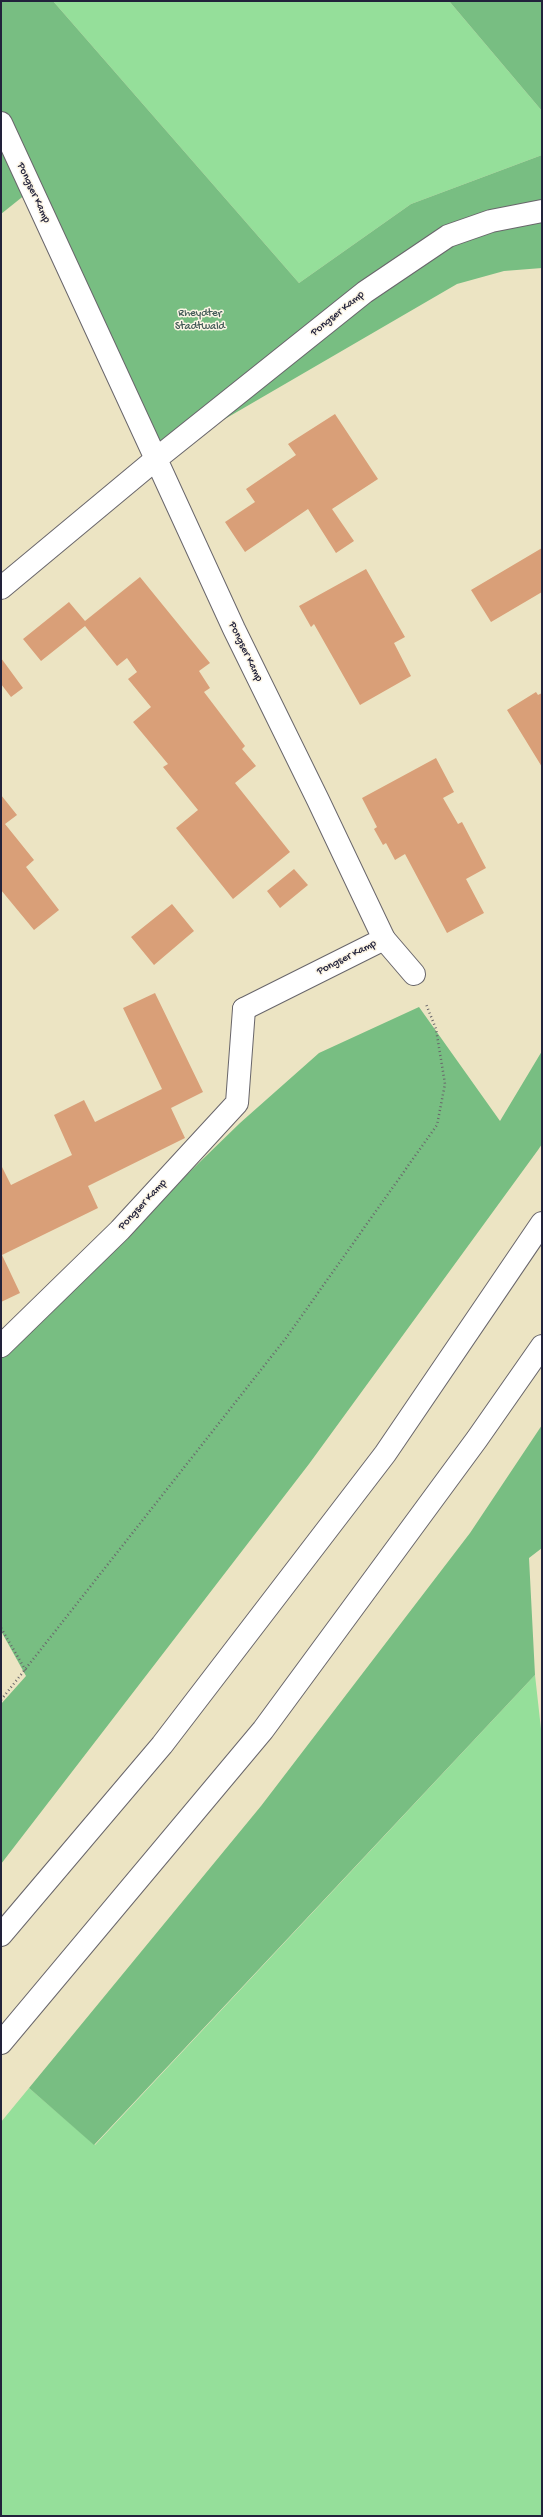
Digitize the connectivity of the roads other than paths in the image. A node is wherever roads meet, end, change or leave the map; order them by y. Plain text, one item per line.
1 (1, 123) edge
2 (542, 212) edge
3 (156, 459) junction
4 (1, 588) edge
5 (384, 939) junction
6 (414, 974) road end
7 (542, 1223) edge
8 (1, 1346) edge
9 (542, 1346) edge
10 (1, 1935) edge
11 (1, 2043) edge

1 - 3 main road, Pongser Kamp
2 - 3 main road, Pongser Kamp
3 - 4 main road, Pongser Kamp
3 - 5 main road, Pongser Kamp
5 - 6 main road
5 - 8 main road, Pongser Kamp
7 - 10 main road
9 - 11 main road

